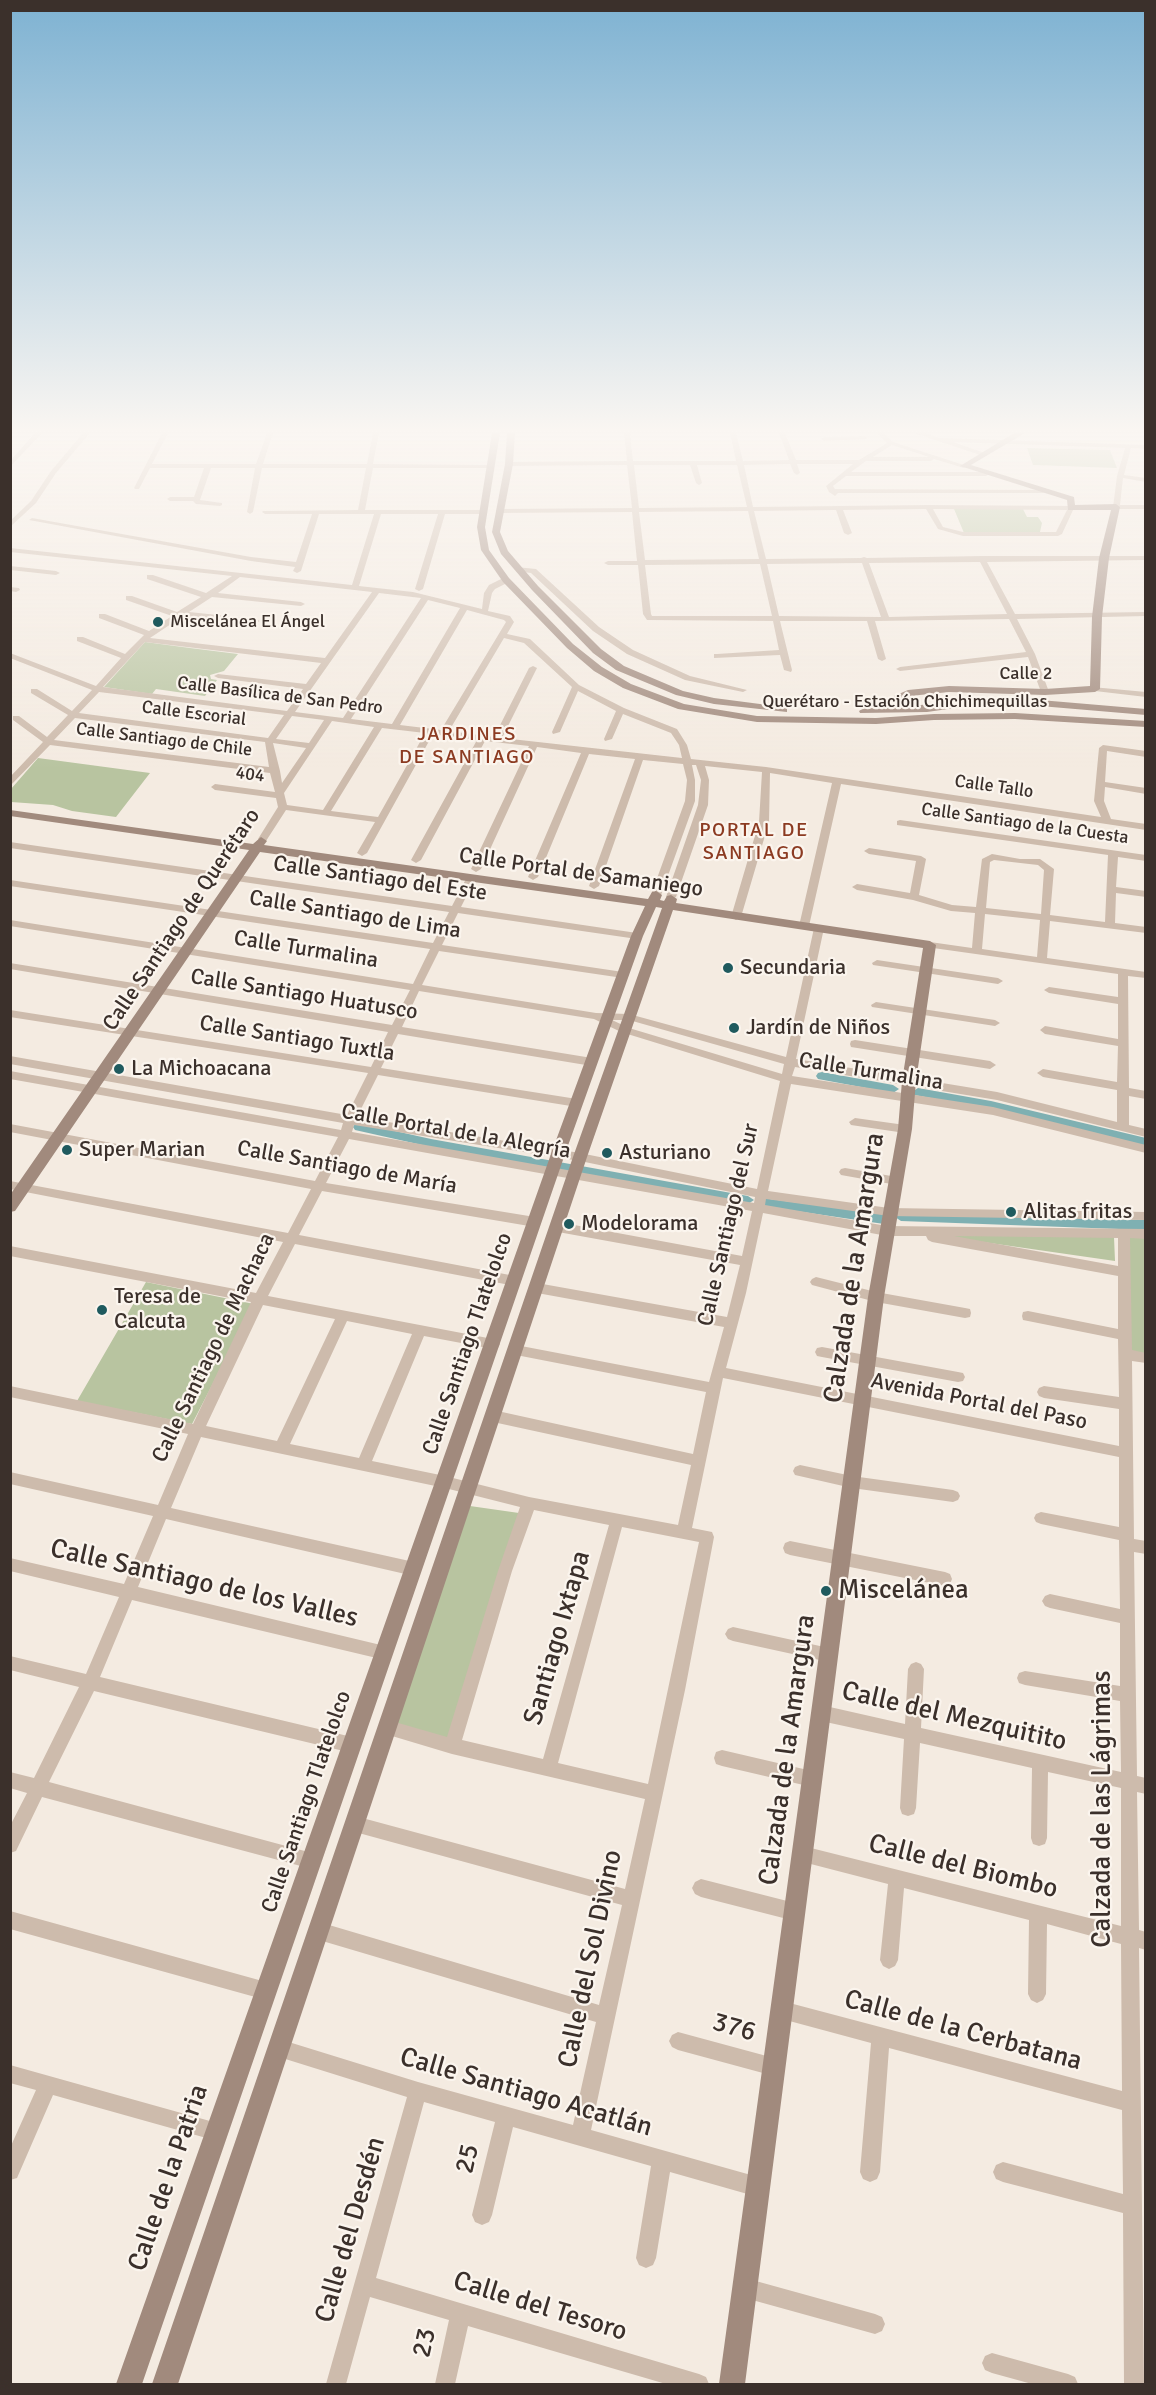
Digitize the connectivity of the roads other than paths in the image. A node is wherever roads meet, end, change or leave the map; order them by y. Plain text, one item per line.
1 (169, 545) edge
2 (305, 545) edge
3 (368, 545) edge
4 (432, 545) edge
5 (484, 545) edge
6 (501, 545) edge
7 (640, 545) edge
8 (758, 545) edge
9 (1107, 545) edge
10 (10, 550) edge
11 (982, 558) junction
12 (1104, 558) junction
13 (1134, 558) junction
14 (1146, 558) edge
15 (864, 559) junction
16 (761, 561) junction
17 (642, 562) junction
18 (608, 563) dead end
19 (299, 565) junction
20 (10, 568) edge
21 (519, 569) junction
22 (1146, 569) edge
23 (56, 573) dead end
24 (239, 574) junction
25 (150, 577) dead end
26 (294, 580) junction
27 (506, 580) junction
28 (355, 587) junction
29 (419, 589) dead end
30 (377, 590) junction
31 (207, 595) junction
32 (426, 597) junction
33 (129, 598) dead end
34 (301, 604) dead end
35 (465, 607) junction
36 (486, 609) dead end
37 (179, 614) junction
38 (1146, 614) edge
39 (102, 616) dead end
40 (1097, 616) junction
41 (1011, 617) junction
42 (774, 618) junction
43 (870, 618) junction
44 (886, 618) junction
45 (256, 621) dead end
46 (502, 635) junction
47 (146, 636) junction
48 (80, 639) dead end
49 (783, 652) junction
50 (1031, 654) junction
51 (10, 655) edge
52 (717, 656) dead end
53 (126, 657) junction
54 (882, 659) dead end
55 (327, 661) junction
56 (533, 668) dead end
57 (900, 669) dead end
58 (788, 670) dead end
59 (218, 676) dead end
60 (308, 687) junction
61 (576, 687) junction
62 (97, 689) junction
63 (1095, 689) junction
64 (743, 690) dead end
65 (34, 691) dead end
66 (1045, 692) junction
67 (1146, 695) edge
68 (927, 709) junction
69 (621, 710) junction
70 (894, 710) junction
71 (1146, 711) edge
72 (289, 714) junction
73 (73, 715) junction
74 (16, 718) dead end
75 (329, 719) junction
76 (1146, 719) edge
77 (345, 721) junction
78 (379, 725) junction
79 (1146, 726) edge
80 (394, 727) junction
81 (430, 732) junction
82 (556, 732) dead end
83 (444, 733) junction
84 (482, 738) junction
85 (608, 739) dead end
86 (497, 740) junction
87 (270, 741) junction
88 (48, 742) junction
89 (534, 744) junction
90 (312, 746) junction
91 (586, 751) junction
92 (1146, 754) edge
93 (640, 757) junction
94 (687, 763) junction
95 (700, 764) junction
96 (766, 770) junction
97 (276, 771) junction
98 (837, 781) junction
99 (10, 783) edge
100 (1100, 784) junction
101 (215, 787) dead end
102 (1146, 791) edge
103 (281, 795) junction
104 (10, 805) edge
105 (283, 807) junction
106 (10, 813) edge
107 (325, 813) junction
108 (381, 820) junction
109 (1107, 821) junction
110 (900, 823) dead end
111 (1146, 827) edge
112 (260, 843) junction
113 (10, 845) edge
114 (868, 850) dead end
115 (362, 853) junction
116 (1113, 853) junction
117 (1146, 858) edge
118 (416, 860) junction
119 (473, 873) junction
120 (533, 877) junction
121 (236, 878) junction
122 (10, 883) edge
123 (594, 886) junction
124 (857, 887) dead end
125 (1112, 889) junction
126 (1146, 894) edge
127 (914, 897) junction
128 (654, 899) junction
129 (670, 902) junction
130 (455, 910) junction
131 (980, 912) junction
132 (212, 913) junction
133 (736, 917) junction
134 (1045, 917) junction
135 (10, 923) edge
136 (1110, 925) junction
137 (804, 926) junction
138 (819, 928) junction
139 (1146, 930) edge
140 (637, 936) junction
141 (930, 945) junction
142 (436, 947) junction
143 (186, 951) junction
144 (977, 951) junction
145 (1042, 960) junction
146 (877, 963) dead end
147 (10, 966) edge
148 (926, 971) junction
149 (1123, 972) junction
150 (623, 975) junction
151 (1146, 975) edge
152 (998, 981) dead end
153 (416, 987) junction
154 (1049, 990) dead end
155 (159, 991) junction
156 (1123, 1001) junction
157 (876, 1005) dead end
158 (919, 1012) junction
159 (10, 1013) edge
160 (604, 1018) junction
161 (995, 1023) dead end
162 (627, 1024) junction
163 (395, 1030) junction
164 (1045, 1030) dead end
165 (130, 1033) junction
166 (1123, 1043) junction
167 (855, 1044) dead end
168 (914, 1053) junction
169 (10, 1060) edge
170 (592, 1062) junction
171 (789, 1062) junction
172 (990, 1065) dead end
173 (374, 1071) junction
174 (1043, 1073) dead end
175 (10, 1075) edge
176 (785, 1078) junction
177 (909, 1081) junction
178 (95, 1083) junction
179 (1123, 1089) junction
180 (1146, 1095) edge
181 (908, 1097) junction
182 (577, 1104) junction
183 (350, 1120) junction
184 (855, 1122) dead end
185 (1123, 1126) junction
186 (10, 1128) edge
187 (905, 1129) junction
188 (1146, 1132) edge
189 (346, 1134) junction
190 (59, 1137) junction
191 (1146, 1149) edge
192 (556, 1162) junction
193 (578, 1166) junction
194 (845, 1172) dead end
195 (897, 1181) junction
196 (17, 1186) edge
197 (319, 1186) junction
198 (760, 1194) junction
199 (10, 1207) edge
200 (757, 1210) junction
201 (1146, 1216) edge
202 (535, 1222) junction
203 (892, 1225) junction
204 (558, 1227) junction
205 (1124, 1233) junction
206 (1146, 1234) edge
207 (291, 1240) junction
208 (10, 1251) edge
209 (746, 1261) junction
210 (1124, 1272) junction
211 (515, 1281) junction
212 (816, 1282) dead end
213 (537, 1288) junction
214 (876, 1297) junction
215 (260, 1298) junction
216 (965, 1313) dead end
217 (1028, 1316) dead end
218 (344, 1317) junction
219 (730, 1323) junction
220 (420, 1331) junction
221 (1125, 1335) junction
222 (493, 1344) junction
223 (516, 1350) junction
224 (822, 1352) dead end
225 (1125, 1354) junction
226 (1146, 1358) edge
227 (868, 1360) junction
228 (718, 1372) junction
229 (958, 1377) dead end
230 (714, 1388) junction
231 (10, 1391) edge
232 (1044, 1392) dead end
233 (863, 1399) junction
234 (1125, 1404) junction
235 (494, 1416) junction
236 (197, 1430) junction
237 (281, 1447) junction
238 (1126, 1453) junction
239 (698, 1461) junction
240 (363, 1464) junction
241 (800, 1471) dead end
242 (10, 1478) edge
243 (445, 1482) junction
244 (852, 1482) junction
245 (469, 1488) junction
246 (953, 1496) dead end
247 (529, 1503) junction
248 (161, 1511) junction
249 (1041, 1518) dead end
250 (617, 1520) junction
251 (684, 1533) junction
252 (1126, 1540) junction
253 (790, 1548) dead end
254 (1146, 1548) edge
255 (842, 1560) junction
256 (10, 1564) edge
257 (414, 1569) junction
258 (945, 1579) dead end
259 (127, 1592) junction
260 (1050, 1602) dead end
261 (1127, 1618) junction
262 (733, 1634) dead end
263 (385, 1653) junction
264 (829, 1655) junction
265 (10, 1663) edge
266 (916, 1669) dead end
267 (1025, 1678) dead end
268 (90, 1682) junction
269 (1128, 1695) junction
270 (821, 1713) junction
271 (388, 1728) junction
272 (912, 1734) junction
273 (352, 1745) junction
274 (452, 1746) junction
275 (722, 1758) dead end
276 (1040, 1763) junction
277 (548, 1769) junction
278 (812, 1779) junction
279 (10, 1780) edge
280 (1128, 1782) junction
281 (1146, 1786) edge
282 (39, 1787) junction
283 (654, 1793) junction
284 (908, 1808) dead end
285 (356, 1824) junction
286 (1039, 1838) dead end
287 (10, 1845) edge
288 (802, 1854) junction
289 (312, 1861) junction
290 (897, 1878) junction
291 (701, 1888) dead end
292 (631, 1899) junction
293 (795, 1912) junction
294 (1038, 1913) junction
295 (10, 1920) edge
296 (319, 1931) junction
297 (1138, 1940) edge
298 (889, 1960) dead end
299 (266, 1991) junction
300 (1037, 1994) dead end
301 (782, 2010) junction
302 (606, 2016) junction
303 (881, 2037) junction
304 (678, 2041) dead end
305 (279, 2048) junction
306 (774, 2067) junction
307 (10, 2074) edge
308 (48, 2084) junction
309 (418, 2091) junction
310 (1131, 2103) junction
311 (506, 2116) junction
312 (217, 2132) junction
313 (580, 2136) junction
314 (662, 2160) junction
315 (10, 2171) edge
316 (870, 2172) dead end
317 (1003, 2172) dead end
318 (758, 2187) junction
319 (1132, 2206) junction
320 (482, 2215) dead end
321 (646, 2258) dead end
322 (364, 2285) junction
323 (745, 2288) junction
324 (461, 2314) junction
325 (875, 2324) dead end
326 (992, 2363) dead end
327 (129, 2385) edge
328 (165, 2385) edge
329 (336, 2385) edge
330 (445, 2385) edge
331 (699, 2385) edge
332 (732, 2385) edge
333 (1068, 2385) edge
334 (1134, 2385) edge

1 - 19 street
2 - 19 street
3 - 28 street
4 - 29 street
5 - 27 street, Querétaro - Estación Chichimequillas
6 - 21 street, Querétaro - Estación Chichimequillas
7 - 17 street
8 - 16 street
9 - 12 street
10 - 24 street
11 - 12 street
11 - 15 street
11 - 41 street
12 - 13 street
12 - 40 street
13 - 14 street
13 - 22 street
15 - 16 street
15 - 44 street
16 - 17 street
16 - 42 street
17 - 18 street
17 - 42 street
19 - 26 street
20 - 23 street
21 - 64 street
21 - 70 street, Querétaro - Estación Chichimequillas
24 - 26 street
24 - 31 street
25 - 31 street
26 - 28 street
27 - 36 street
27 - 79 street, Querétaro - Estación Chichimequillas
28 - 30 street
30 - 32 street
30 - 55 street
31 - 34 street
31 - 37 street
32 - 35 street
32 - 77 street
33 - 37 street
35 - 46 street
35 - 80 street
37 - 45 street
37 - 47 street
38 - 40 street
39 - 47 street
40 - 41 street
40 - 63 street
41 - 44 street
41 - 50 street
42 - 43 street
42 - 49 street
43 - 44 street
43 - 54 street
46 - 61 street, Calle Santiago Tlatelolco
46 - 83 street
47 - 53 street
47 - 55 street
48 - 53 street
49 - 52 street
49 - 58 street
50 - 57 street
50 - 66 street
51 - 62 street, Calle Basílica de San Pedro
53 - 62 street
55 - 60 street
56 - 86 street
59 - 60 street
60 - 72 street
61 - 69 street, Calle Santiago Tlatelolco
61 - 82 street
62 - 72 street, Calle Basílica de San Pedro
62 - 73 street
63 - 66 street, Calle 2
63 - 67 street
65 - 73 street
66 - 70 street, Calle 2
68 - 70 street, Querétaro - Estación Chichimequillas
68 - 71 street
68 - 76 street, Querétaro - Estación Chichimequillas
69 - 85 street
69 - 94 street, Calle Santiago Tlatelolco
72 - 75 street, Calle Basílica de San Pedro
72 - 87 street
73 - 87 street, Calle Escorial
73 - 88 street
74 - 88 street
75 - 77 street, Calle Basílica de San Pedro
75 - 90 street
77 - 78 street, Calle Basílica de San Pedro
78 - 80 street, Calle Basílica de San Pedro
78 - 107 street
80 - 81 street, Calle Basílica de San Pedro
81 - 83 street, Calle Basílica de San Pedro
81 - 108 street
83 - 84 street, Calle Basílica de San Pedro
84 - 86 street, Calle Basílica de San Pedro
84 - 118 street
86 - 89 street, Calle Basílica de San Pedro
87 - 90 street, Calle Escorial
87 - 97 street, Calle Santiago de Querétaro
88 - 97 street, Calle Santiago de Chile
88 - 99 street
89 - 91 street, Calle Basílica de San Pedro
89 - 119 street, Calle Santiago de Machaca
90 - 103 street
91 - 93 street, Calle Basílica de San Pedro
91 - 120 street
92 - 100 street
93 - 94 street, Calle Basílica de San Pedro
93 - 123 street
94 - 95 street, Calle Basílica de San Pedro
94 - 128 street, Calle Santiago Tlatelolco
95 - 96 street, Calle Basílica de San Pedro
95 - 129 street, Calle Santiago Tlatelolco
96 - 98 street, Calle Basílica de San Pedro
96 - 133 street
97 - 103 street, Calle Santiago de Querétaro
98 - 109 street, Calle Tallo
98 - 137 street
100 - 102 street
100 - 109 street
101 - 103 street, 404
103 - 105 street, Calle Santiago de Querétaro
104 - 112 street, Calle Portal de Samaniego
105 - 107 street
105 - 112 street, Calle Santiago de Querétaro
106 - 112 street, Calle Portal de Samaniego
107 - 108 street
108 - 115 street
109 - 111 street, Calle Tallo
110 - 116 street, Calle Santiago de la Cuesta
112 - 115 street, Calle Portal de Samaniego
112 - 119 street, Calle Portal de Samaniego
112 - 121 street, Calle Santiago de Querétaro
113 - 121 street, Calle Santiago del Este
114 - 127 street
115 - 118 street, Calle Portal de Samaniego
116 - 117 street, Calle Santiago de la Cuesta
116 - 125 street
118 - 119 street, Calle Portal de Samaniego
119 - 120 street, Calle Portal de Samaniego
119 - 128 street, Calle Portal de Samaniego
119 - 130 street, Calle Santiago de Machaca
120 - 123 street, Calle Portal de Samaniego
121 - 130 street, Calle Santiago del Este
121 - 132 street, Calle Santiago de Querétaro
122 - 132 street, Calle Santiago de Lima
123 - 128 street, Calle Portal de Samaniego
124 - 127 street
125 - 126 street
125 - 136 street
127 - 131 street
128 - 129 street, Calle Portal de Samaniego
128 - 140 street, Calle Santiago Tlatelolco
129 - 133 street, Calle Portal de Samaniego
129 - 162 street, Calle Santiago Tlatelolco
130 - 140 street, Calle Santiago del Este
130 - 142 street, Calle Santiago de Machaca
131 - 134 street
131 - 134 street
131 - 144 street
132 - 142 street, Calle Santiago de Lima
132 - 143 street, Calle Santiago de Querétaro
133 - 137 street, Calle Portal de Samaniego
134 - 136 street
134 - 145 street
135 - 143 street, Calle Turmalina
136 - 139 street
137 - 138 street, Calle Portal de Samaniego
138 - 141 street, Calle Portal de Samaniego
138 - 171 street, Calle Santiago del Sur
140 - 150 street, Calle Santiago Tlatelolco
141 - 144 street, Calle Portal de Samaniego
141 - 148 street, Calzada de la Amargura
142 - 150 street, Calle Santiago de Lima
142 - 153 street, Calle Santiago de Machaca
143 - 153 street, Calle Turmalina
143 - 155 street, Calle Santiago de Querétaro
144 - 145 street, Calle Portal de Samaniego
145 - 149 street, Calle Portal de Samaniego
146 - 148 street
147 - 155 street, Calle Santiago Huatusco
148 - 152 street
148 - 158 street, Calzada de la Amargura
149 - 151 street, Calle Portal de Samaniego
149 - 156 street
150 - 160 street, Calle Santiago Tlatelolco
153 - 160 street, Calle Turmalina
153 - 163 street, Calle Santiago de Machaca
154 - 156 street
155 - 163 street, Calle Santiago Huatusco
155 - 165 street, Calle Santiago de Querétaro
156 - 166 street
157 - 158 street
158 - 161 street
158 - 168 street, Calzada de la Amargura
159 - 165 street, Calle Santiago Tuxtla
160 - 162 street, Calle Turmalina
160 - 170 street, Calle Santiago Tlatelolco
162 - 171 street, Calle Turmalina
162 - 176 street, Calle Turmalina
162 - 193 street, Calle Santiago Tlatelolco
163 - 170 street, Calle Santiago Huatusco
163 - 173 street, Calle Santiago de Machaca
164 - 166 street
165 - 173 street, Calle Santiago Tuxtla
165 - 178 street, Calle Santiago de Querétaro
166 - 179 street
167 - 168 street
168 - 172 street
168 - 177 street, Calzada de la Amargura
169 - 178 street, Calle Portal de la Alegría
170 - 182 street, Calle Santiago Tlatelolco
171 - 176 street, Calle Santiago del Sur
171 - 177 street, Calle Turmalina
173 - 182 street, Calle Santiago Tuxtla
173 - 183 street, Calle Santiago de Machaca
174 - 179 street
175 - 178 street, Calle Portal de la Alegría
176 - 181 street, Calle Turmalina
176 - 198 street, Calle Santiago del Sur
177 - 181 street, Calzada de la Amargura
177 - 185 street, Calle Turmalina
178 - 183 street, Calle Portal de la Alegría
178 - 189 street, Calle Portal de la Alegría
178 - 190 street, Calle Santiago de Querétaro
179 - 180 street
179 - 185 street
181 - 187 street, Calzada de la Amargura
181 - 191 street, Calle Turmalina
182 - 192 street, Calle Santiago Tlatelolco
183 - 189 street, Calle Santiago de Machaca
183 - 192 street, Calle Portal de la Alegría
184 - 187 street
185 - 188 street, Calle Turmalina
186 - 190 street, Calle Santiago de María
187 - 195 street, Calzada de la Amargura
189 - 192 street, Calle Portal de la Alegría
189 - 197 street, Calle Santiago de Machaca
190 - 196 street, Calle Santiago de Querétaro
190 - 197 street, Calle Santiago de María
192 - 193 street, Calle Portal de la Alegría
192 - 193 street, Calle Portal de la Alegría
192 - 202 street, Calle Santiago Tlatelolco
193 - 198 street, Calle Portal de la Alegría
193 - 200 street, Calle Portal de la Alegría
193 - 204 street, Calle Santiago Tlatelolco
194 - 195 street
195 - 203 street, Calzada de la Amargura
196 - 199 street, Calle Santiago de Querétaro
196 - 207 street
197 - 202 street, Calle Santiago de María
197 - 207 street, Calle Santiago de Machaca
198 - 200 street, Calle Santiago del Sur
198 - 203 street, Calle Portal de la Alegría
200 - 203 street, Calle Portal de la Alegría
200 - 209 street, Calle Santiago del Sur
201 - 203 street, Calle Portal de la Alegría
202 - 211 street, Calle Santiago Tlatelolco
203 - 205 street, Calle Portal de la Alegría
203 - 210 street, Calzada de la Amargura
203 - 214 street, Calzada de la Amargura
204 - 209 street
204 - 213 street, Calle Santiago Tlatelolco
205 - 206 street, Calle Portal de la Alegría
205 - 210 street, Calzada de las Lágrimas
207 - 211 street
207 - 215 street, Calle Santiago de Machaca
208 - 215 street
209 - 219 street, Calle Santiago del Sur
210 - 221 street, Calzada de las Lágrimas
211 - 222 street, Calle Santiago Tlatelolco
212 - 214 street
213 - 219 street
213 - 223 street, Calle Santiago Tlatelolco
214 - 216 street
214 - 227 street, Calzada de la Amargura
215 - 218 street
215 - 236 street, Calle Santiago de Machaca
217 - 221 street
218 - 220 street
218 - 237 street
219 - 228 street, Calle Santiago del Sur
220 - 222 street
220 - 240 street
221 - 225 street, Calzada de las Lágrimas
222 - 243 street, Calle Santiago Tlatelolco
223 - 230 street
223 - 235 street, Calle Santiago Tlatelolco
224 - 227 street
225 - 226 street
225 - 234 street, Calzada de las Lágrimas
227 - 229 street
227 - 233 street, Calzada de la Amargura
228 - 230 street, Calle Santiago del Sur
228 - 233 street, Avenida Portal del Paso
230 - 239 street, Calle Santiago del Sur
231 - 236 street
232 - 234 street
233 - 238 street, Avenida Portal del Paso
233 - 244 street, Calzada de la Amargura
234 - 238 street, Calzada de las Lágrimas
235 - 239 street
235 - 245 street, Calle Santiago Tlatelolco
236 - 237 street
236 - 248 street, Calle Santiago de Machaca
237 - 240 street
238 - 252 street, Calzada de las Lágrimas
239 - 251 street, Calle Santiago del Sur
240 - 243 street
241 - 244 street
242 - 248 street
243 - 245 street
243 - 257 street, Calle Santiago Tlatelolco
244 - 246 street
244 - 255 street, Calzada de la Amargura
245 - 247 street
245 - 271 street, Calle Santiago Tlatelolco
247 - 250 street
247 - 274 street
248 - 257 street
248 - 259 street, Calle Santiago de Machaca
249 - 252 street
250 - 251 street
250 - 277 street, Santiago Ixtapa
251 - 283 street
252 - 254 street
252 - 261 street, Calzada de las Lágrimas
253 - 255 street
255 - 258 street
255 - 264 street, Calzada de la Amargura
256 - 259 street, Calle Santiago de los Valles
257 - 263 street, Calle Santiago Tlatelolco
259 - 263 street, Calle Santiago de los Valles
259 - 268 street, Calle Santiago de Machaca
260 - 261 street
261 - 269 street, Calzada de las Lágrimas
262 - 264 street
263 - 273 street, Calle Santiago Tlatelolco
264 - 270 street, Calzada de la Amargura
265 - 268 street
266 - 272 street
267 - 269 street
268 - 273 street
268 - 282 street, Calle Santiago de Machaca
269 - 280 street, Calzada de las Lágrimas
270 - 272 street, Calle del Mezquitito
270 - 278 street, Calzada de la Amargura
271 - 274 street
271 - 285 street, Calle Santiago Tlatelolco
272 - 276 street, Calle del Mezquitito
272 - 284 street
273 - 289 street, Calle Santiago Tlatelolco
274 - 277 street
275 - 278 street
276 - 280 street, Calle del Mezquitito
276 - 286 street
277 - 283 street
278 - 288 street, Calzada de la Amargura
279 - 282 street
280 - 281 street, Calle del Mezquitito
280 - 297 street, Calzada de las Lágrimas
282 - 287 street, Calle Santiago de Machaca
282 - 289 street
283 - 292 street, Calle del Sol Divino
285 - 292 street
285 - 296 street, Calle Santiago Tlatelolco
288 - 290 street, Calle del Biombo
288 - 293 street, Calzada de la Amargura
289 - 299 street, Calle Santiago Tlatelolco
290 - 294 street, Calle del Biombo
290 - 298 street
291 - 293 street
292 - 302 street, Calle del Sol Divino
293 - 301 street, Calzada de la Amargura
294 - 297 street, Calle del Biombo
294 - 300 street
295 - 299 street
296 - 302 street
296 - 305 street, Calle Santiago Tlatelolco
297 - 310 street, Calzada de las Lágrimas
299 - 312 street, Calle de la Patria
301 - 303 street, Calle de la Cerbatana
301 - 306 street, Calzada de la Amargura
302 - 313 street, Calle del Sol Divino
303 - 310 street, Calle de la Cerbatana
303 - 316 street
304 - 306 street, 376
305 - 309 street, Calle Santiago Acatlán
305 - 328 street
306 - 318 street, Calzada de la Amargura
307 - 308 street
308 - 312 street
308 - 315 street
309 - 311 street, Calle Santiago Acatlán
309 - 322 street, Calle del Desdén
310 - 319 street, Calzada de las Lágrimas
311 - 313 street, Calle Santiago Acatlán
311 - 320 street, 25
312 - 327 street, Calle de la Patria
313 - 314 street, Calle Santiago Acatlán
314 - 318 street, Calle Santiago Acatlán
314 - 321 street
317 - 319 street
318 - 323 street, Calzada de la Amargura
319 - 334 street, Calzada de las Lágrimas
322 - 324 street, Calle del Tesoro
322 - 329 street, Calle del Desdén
323 - 325 street
323 - 332 street, Calzada de la Amargura
324 - 330 street, 23
324 - 331 street, Calle del Tesoro
326 - 333 street

